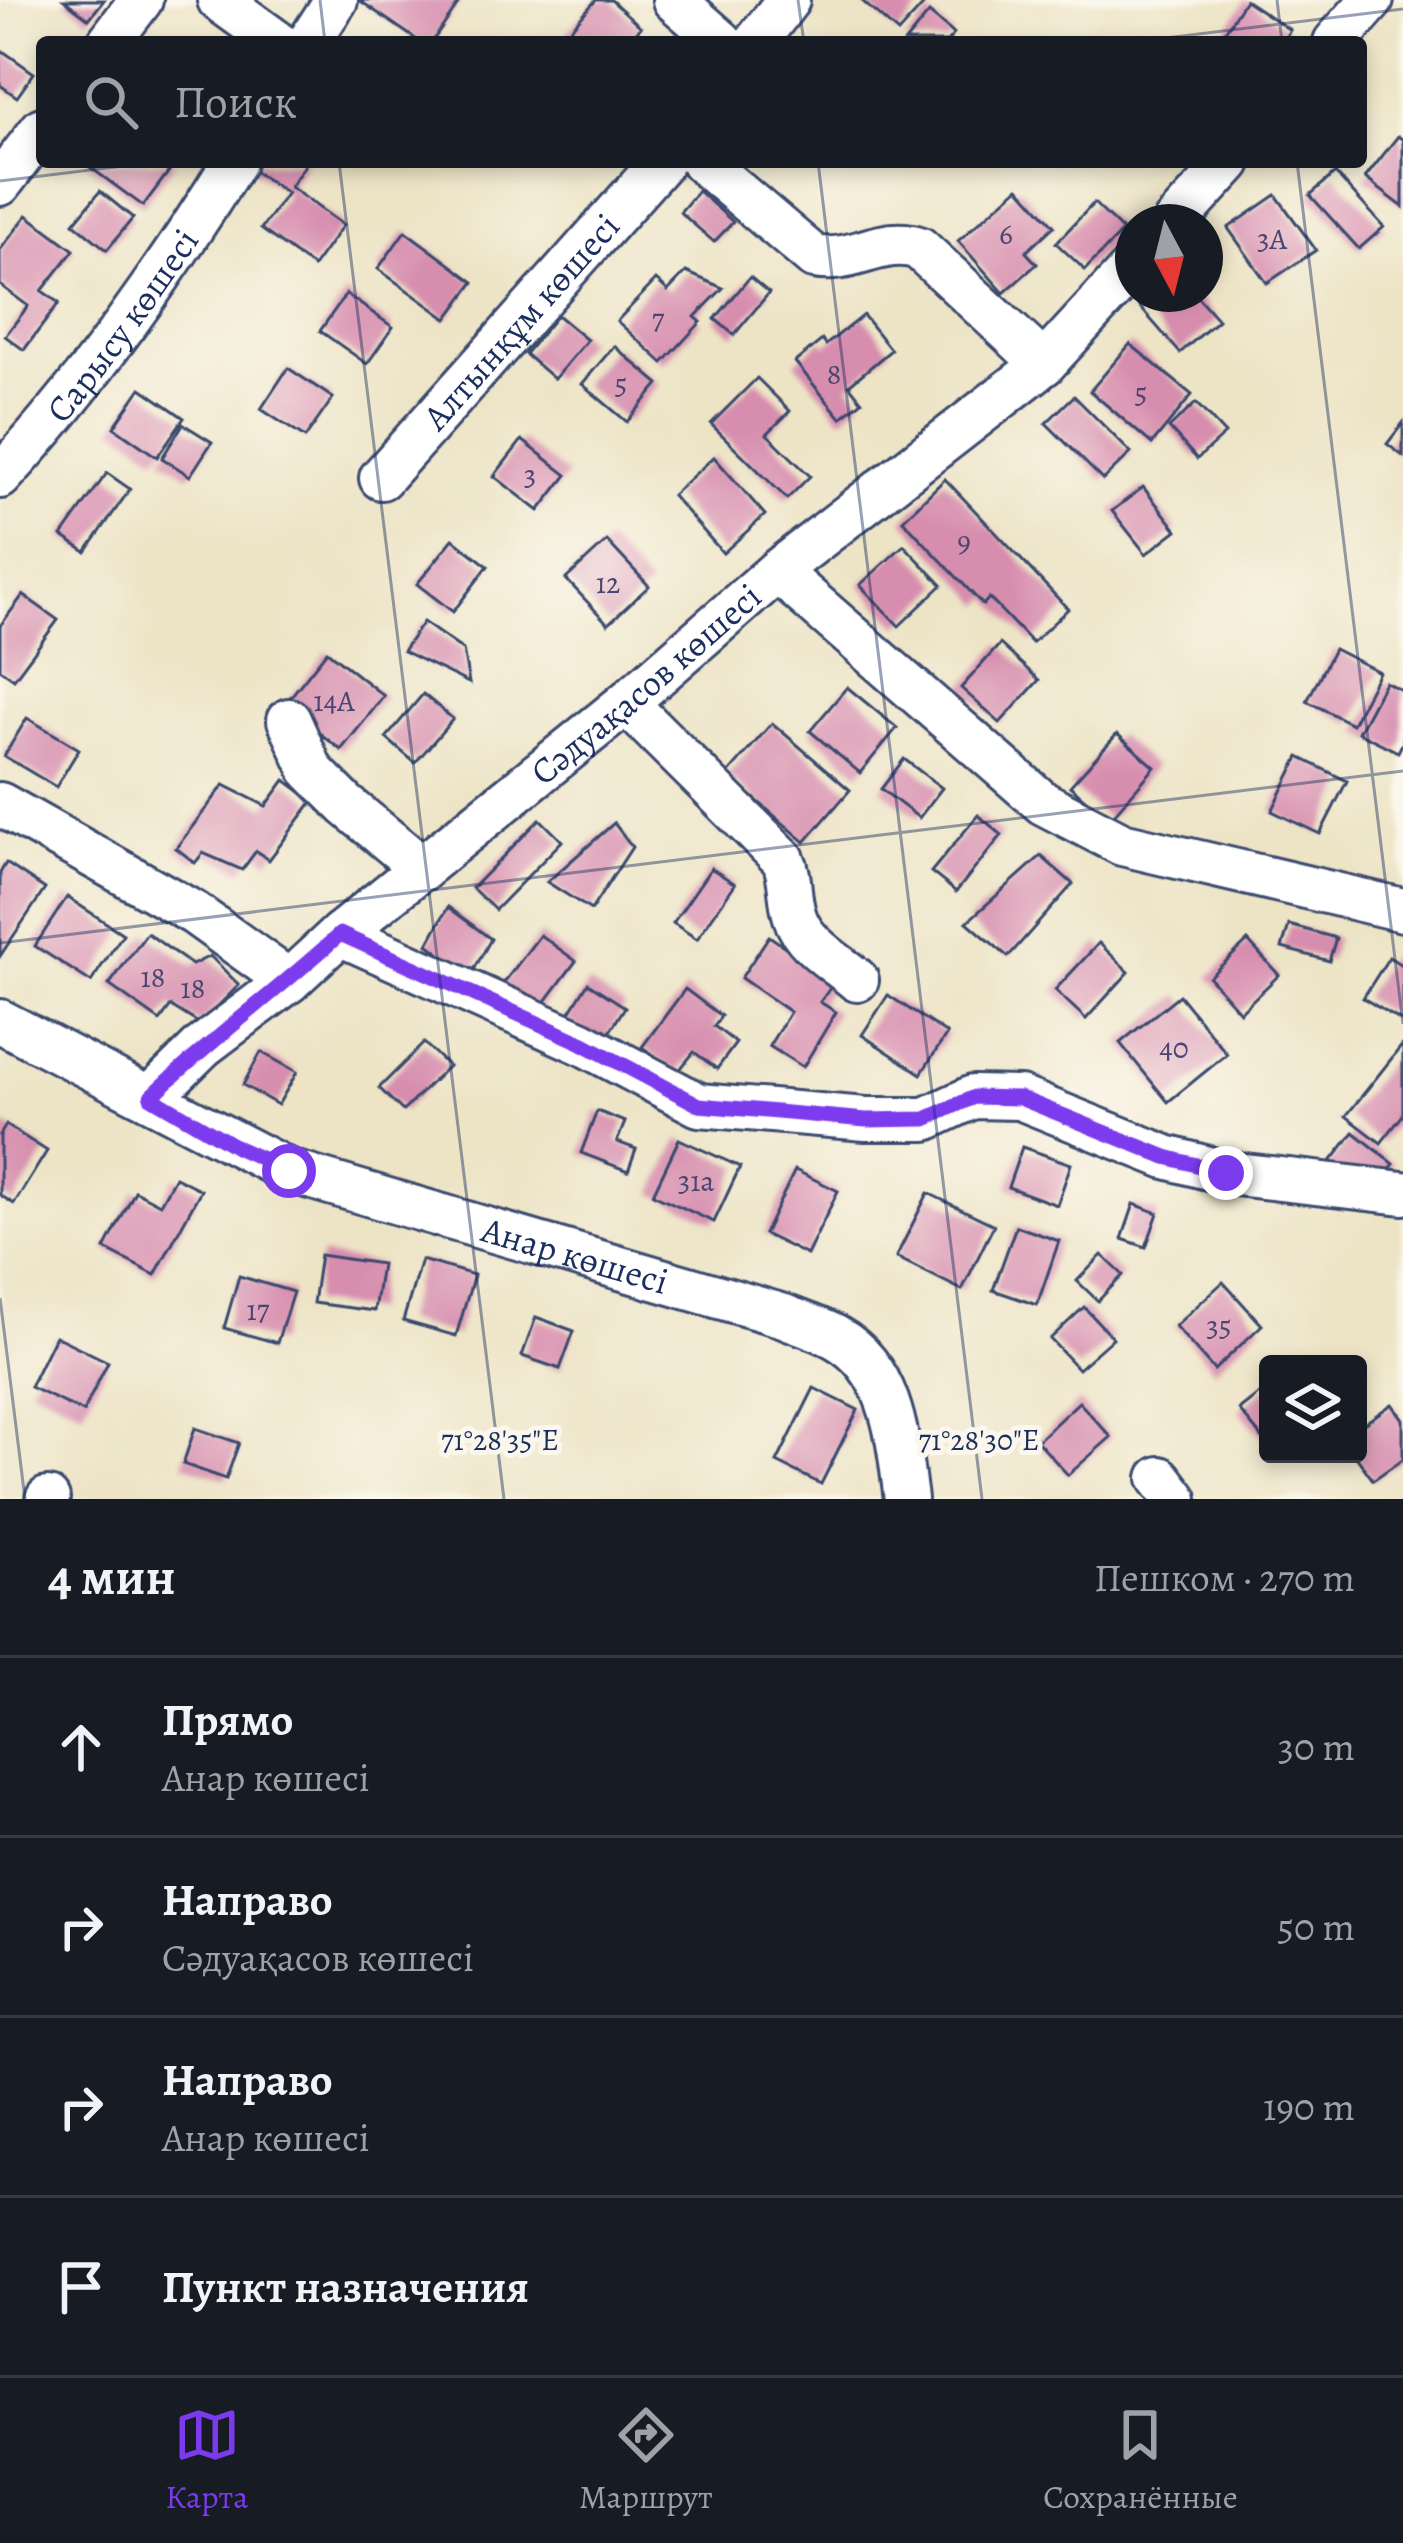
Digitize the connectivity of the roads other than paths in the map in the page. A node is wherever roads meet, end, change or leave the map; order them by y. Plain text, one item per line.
1 (141, 0) edge
2 (219, 0) edge
3 (336, 0) edge
4 (674, 0) edge
5 (788, 0) edge
6 (1372, 0) edge
7 (114, 36) edge
8 (269, 36) edge
9 (312, 36) edge
10 (715, 36) edge
11 (761, 36) edge
12 (1340, 36) edge
13 (36, 137) edge
14 (230, 168) edge
15 (657, 168) edge
16 (709, 168) edge
17 (1224, 168) edge
18 (0, 184) edge
19 (1191, 204) edge
20 (1115, 287) edge
21 (1044, 364) junction
22 (0, 477) edge
23 (381, 478) dead end
24 (777, 571) junction
25 (626, 704) junction
26 (289, 720) dead end
27 (0, 804) edge
28 (423, 869) junction
29 (1403, 910) edge
30 (340, 934) junction
31 (857, 980) dead end
32 (289, 981) junction
33 (0, 1021) edge
34 (151, 1097) junction
35 (1403, 1193) edge
36 (906, 1499) edge

1 - 7 street
2 - 8 street
3 - 9 street
4 - 10 street
5 - 11 street
6 - 12 street
13 - 18 street
14 - 22 street, Сарысу көшесі
15 - 23 street, Алтынқұм көшесі
16 - 21 street
17 - 19 street
20 - 21 street, Сәдуақасов көшесі
21 - 24 street, Сәдуақасов көшесі
24 - 25 street, Сәдуақасов көшесі
24 - 29 street
25 - 28 street, Сәдуақасов көшесі
25 - 31 street
26 - 28 street
27 - 32 street
28 - 30 street, Сәдуақасов көшесі
30 - 32 street, Сәдуақасов көшесі
30 - 35 street
32 - 34 street, Сәдуақасов көшесі
33 - 34 street, Анар көшесі
34 - 36 street, Анар көшесі

